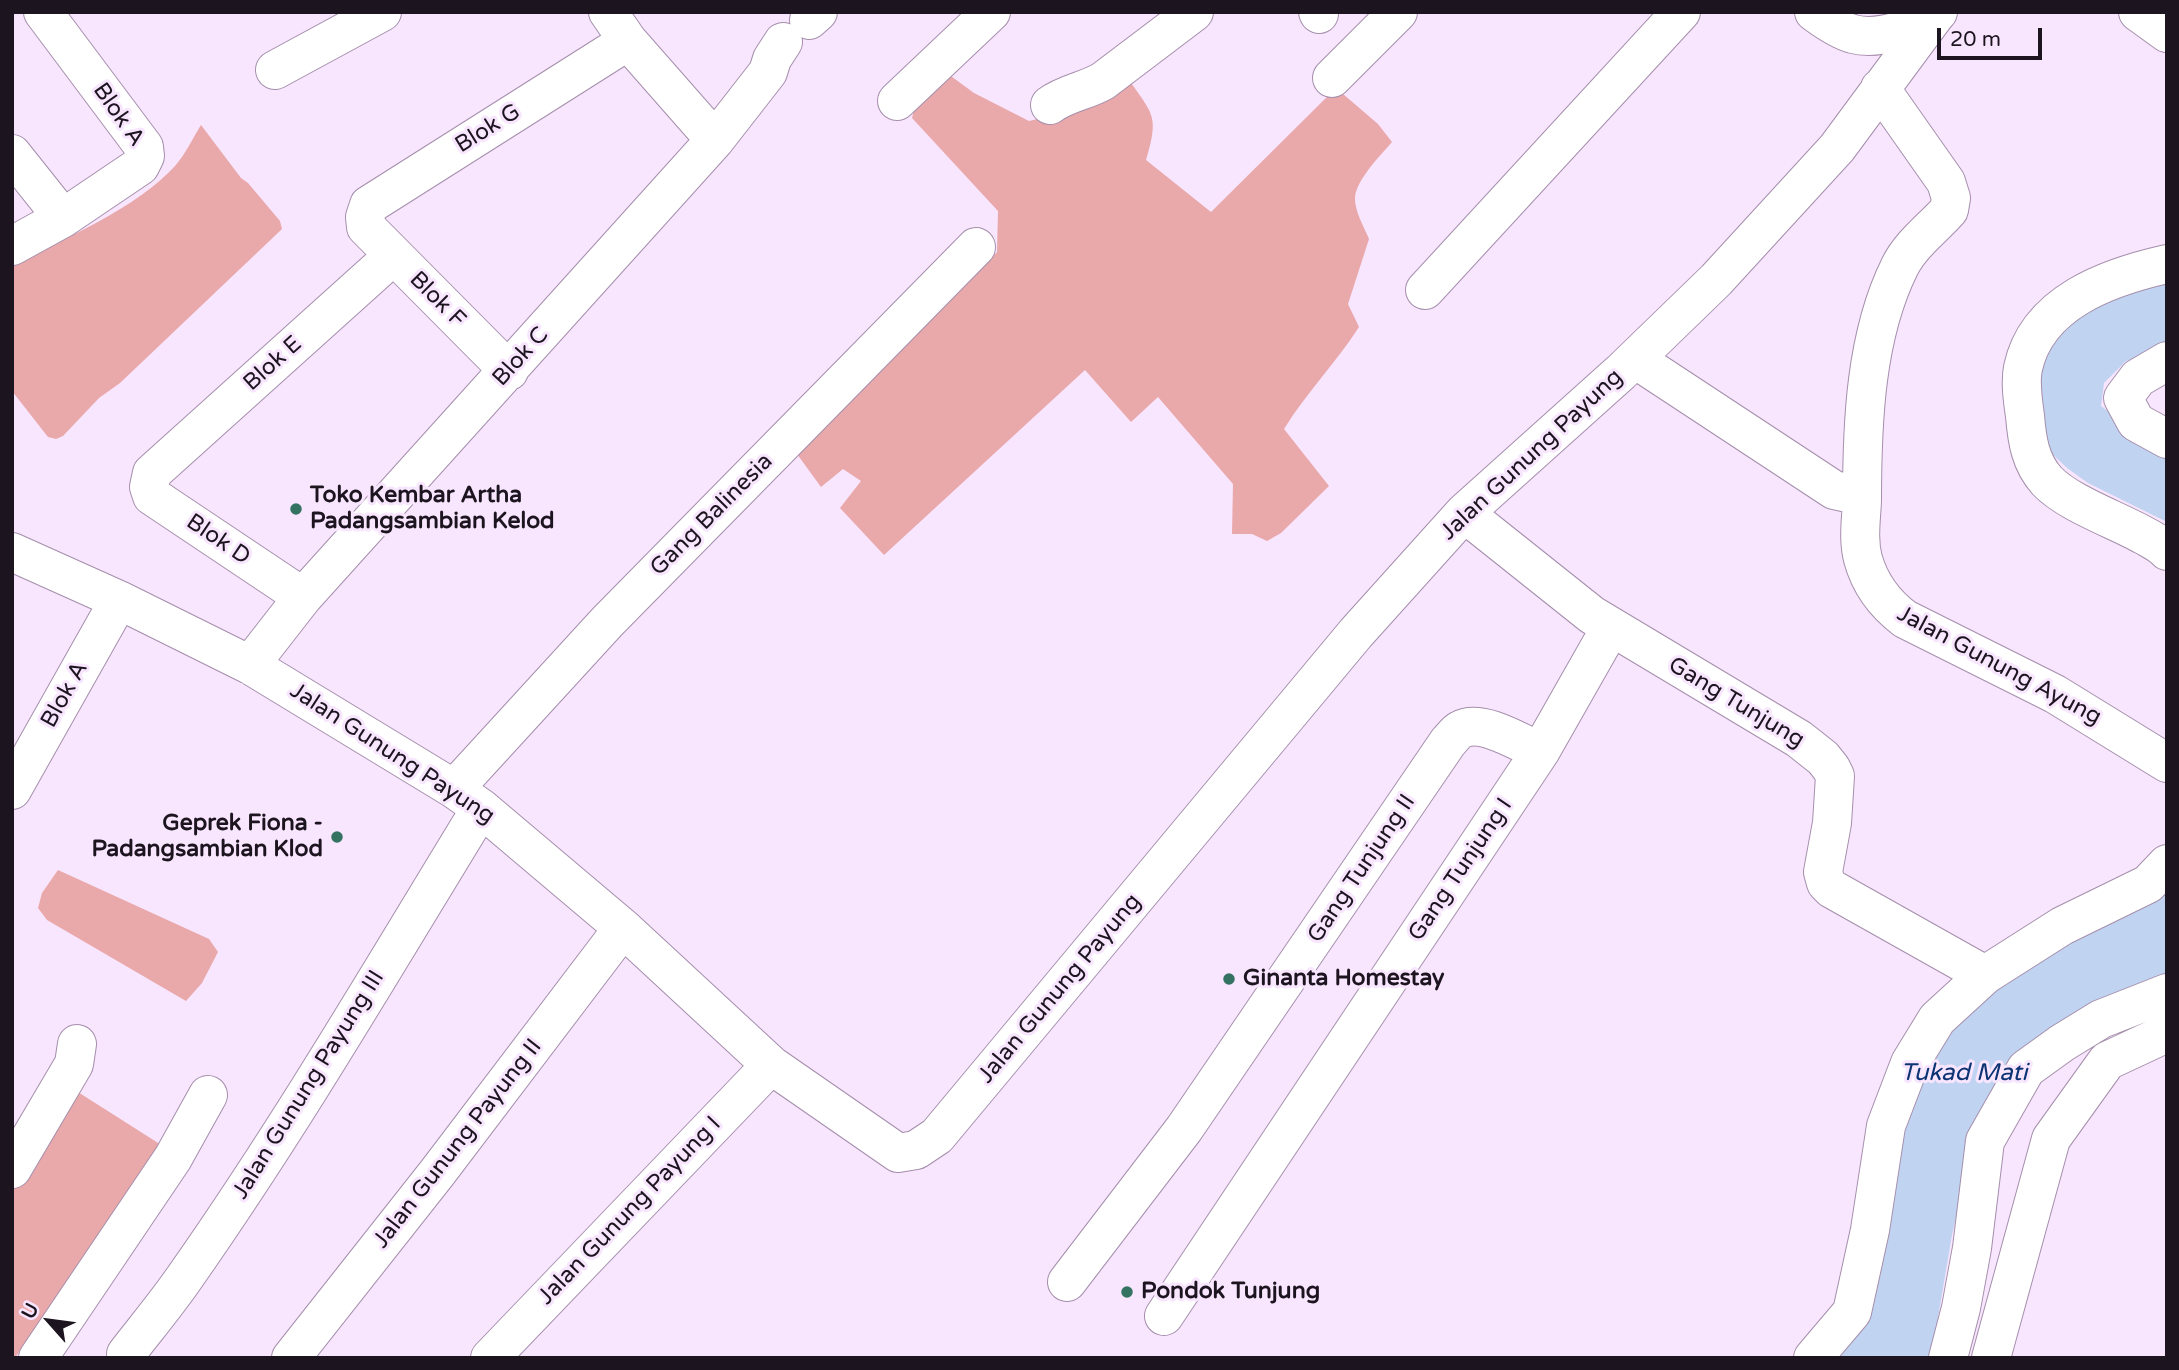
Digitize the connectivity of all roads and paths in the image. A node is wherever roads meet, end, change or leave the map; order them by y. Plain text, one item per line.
1 (43, 12) edge
2 (382, 12) edge
3 (991, 12) edge
4 (1195, 12) edge
5 (1398, 12) edge
6 (1681, 12) edge
7 (1814, 12) edge
8 (2138, 12) edge
9 (1937, 13) edge
10 (803, 25) edge
11 (618, 27) edge
12 (2167, 33) edge
13 (275, 70) dead end
14 (1332, 78) dead end
15 (1880, 88) junction
16 (897, 101) dead end
17 (1050, 104) dead end
18 (715, 140) junction
19 (12, 153) edge
20 (63, 218) junction
21 (366, 228) joint
22 (12, 246) edge
23 (976, 247) dead end
24 (393, 256) junction
25 (2167, 264) edge
26 (1425, 290) dead end
27 (1634, 359) junction
28 (2167, 361) edge
29 (509, 371) junction
30 (2167, 439) edge
31 (152, 473) joint
32 (1861, 496) junction
33 (1464, 513) junction
34 (2167, 551) edge
35 (12, 552) edge
36 (303, 597) junction
37 (119, 600) junction
38 (1611, 627) junction
39 (250, 665) junction
40 (1540, 751) junction
41 (2167, 763) edge
42 (12, 790) edge
43 (467, 799) junction
44 (2167, 864) edge
45 (623, 928) junction
46 (1985, 975) junction
47 (2167, 993) edge
48 (2167, 1033) edge
49 (77, 1044) dead end
50 (771, 1065) junction
51 (208, 1095) dead end
52 (12, 1169) edge
53 (1067, 1282) dead end
54 (1164, 1316) dead end
55 (126, 1354) dead end
56 (37, 1358) edge
57 (291, 1358) edge
58 (490, 1358) edge
59 (1813, 1358) edge
60 (1948, 1358) edge
61 (1991, 1358) edge

1 - 20 street, Blok A
2 - 13 street
3 - 16 street
4 - 17 street
5 - 14 street
6 - 26 street
7 - 9 street
8 - 12 street
9 - 15 street, Jalan Gunung Payung
10 - 18 street, Blok C
11 - 18 street
11 - 21 street, Blok G
15 - 27 street, Jalan Gunung Payung
15 - 32 street, Jalan Gunung Ayung
18 - 29 street, Blok C
19 - 20 street
20 - 22 street, Blok A
21 - 24 street, Blok F
23 - 43 street, Gang Balinesia
24 - 29 street, Blok F
24 - 31 street, Blok E
25 - 34 street
27 - 32 street
27 - 33 street, Jalan Gunung Payung
28 - 30 street
29 - 36 street, Blok C
31 - 36 street, Blok D
32 - 41 street, Jalan Gunung Ayung
33 - 38 street, Gang Tunjung
33 - 50 street, Jalan Gunung Payung
35 - 37 street, Jalan Gunung Payung
36 - 39 street, Blok C
37 - 39 street, Jalan Gunung Payung
37 - 42 street, Blok A
38 - 40 street, Gang Tunjung I
38 - 46 street, Gang Tunjung
39 - 43 street, Jalan Gunung Payung
40 - 53 street, Gang Tunjung II
40 - 54 street, Gang Tunjung I
43 - 45 street, Jalan Gunung Payung
43 - 55 street, Jalan Gunung Payung III
44 - 46 street
45 - 50 street, Jalan Gunung Payung
45 - 57 street, Jalan Gunung Payung II
46 - 59 street
47 - 60 street
48 - 61 street
49 - 52 street
50 - 58 street, Jalan Gunung Payung I
51 - 56 street

